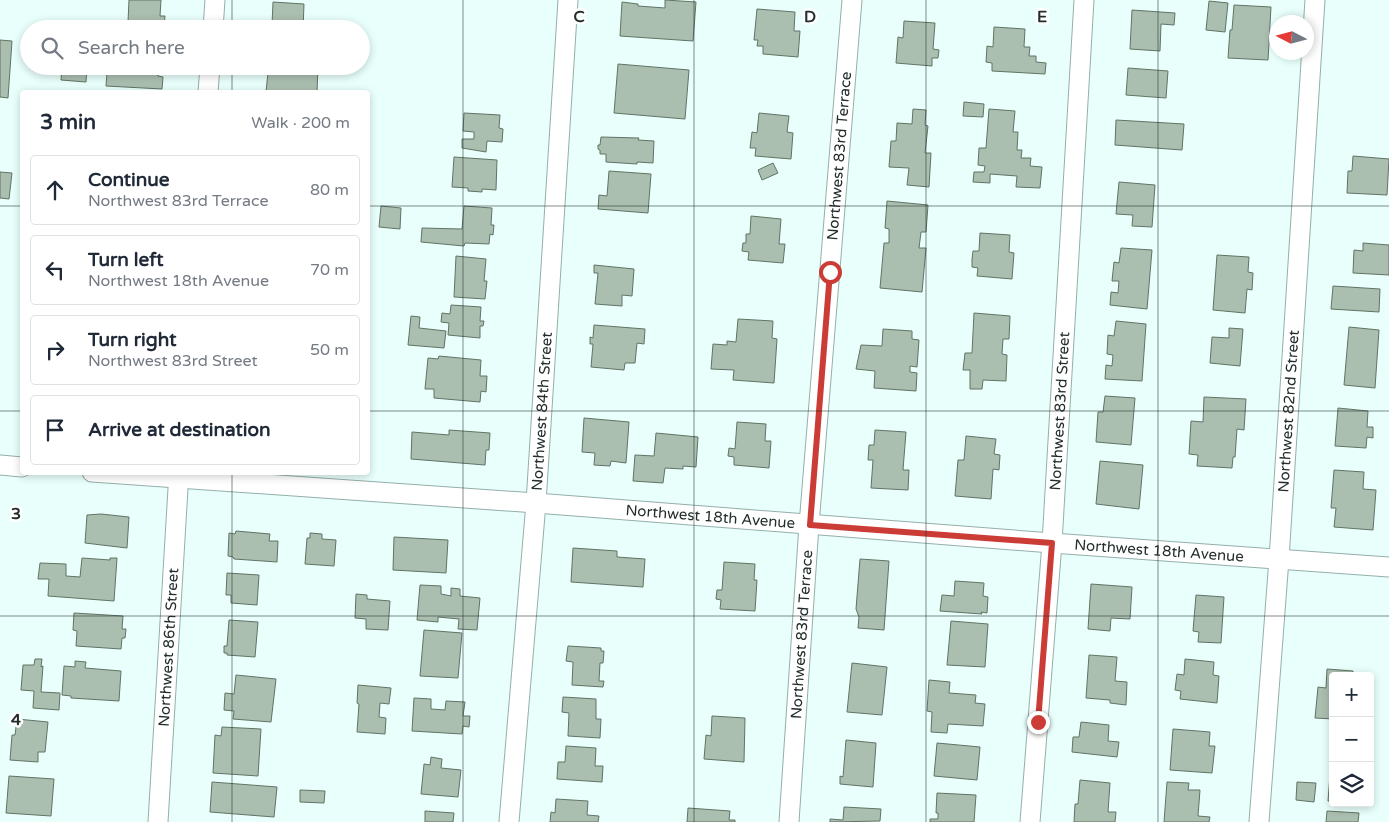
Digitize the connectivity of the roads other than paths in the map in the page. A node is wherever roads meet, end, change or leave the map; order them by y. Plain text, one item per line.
1 (215, 0) edge
2 (568, 0) edge
3 (852, 0) edge
4 (1084, 0) edge
5 (1315, 0) edge
6 (214, 20) edge
7 (209, 75) edge
8 (208, 90) edge
9 (0, 465) edge
10 (20, 467) edge
11 (157, 475) edge
12 (179, 476) edge
13 (536, 503) junction
14 (810, 525) junction
15 (1052, 543) junction
16 (1279, 559) junction
17 (1389, 567) edge
18 (158, 822) edge
19 (509, 822) edge
20 (789, 822) edge
21 (1030, 822) edge
22 (1259, 822) edge

1 - 6 street
2 - 13 street, Northwest 84th Street
3 - 14 street, Northwest 83rd Terrace
4 - 15 street, Northwest 83rd Street
5 - 16 street, Northwest 82nd Street
7 - 8 street
9 - 10 street
11 - 12 street, Northwest 18th Avenue
12 - 13 street, Northwest 18th Avenue
12 - 18 street, Northwest 86th Street
13 - 14 street, Northwest 18th Avenue
13 - 19 street, Northwest 84th Street
14 - 15 street, Northwest 18th Avenue
14 - 20 street, Northwest 83rd Terrace
15 - 16 street, Northwest 18th Avenue
15 - 21 street, Northwest 83rd Street
16 - 17 street, Northwest 18th Avenue
16 - 22 street, Northwest 82nd Street

